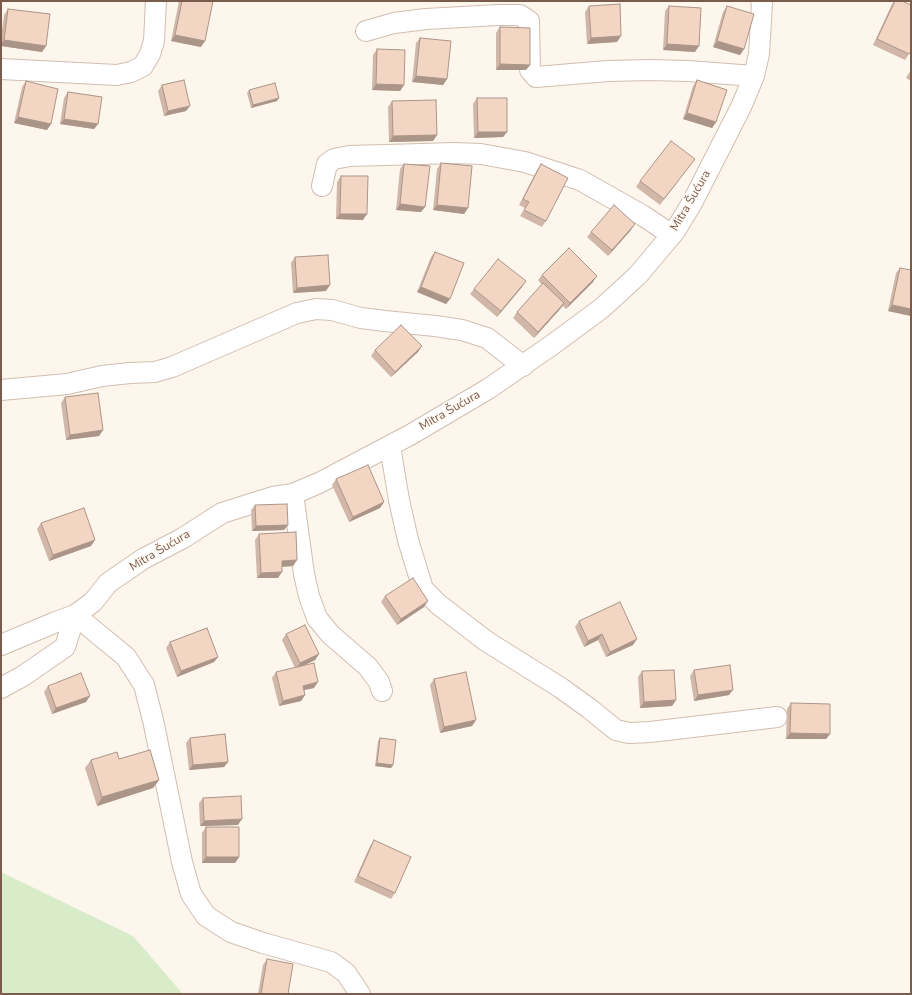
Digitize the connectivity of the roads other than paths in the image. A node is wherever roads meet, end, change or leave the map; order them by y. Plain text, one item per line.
1 (156, 1) edge
2 (762, 1) edge
3 (366, 31) dead end
4 (1, 69) edge
5 (754, 76) junction
6 (322, 186) dead end
7 (672, 235) junction
8 (523, 366) junction
9 (1, 390) edge
10 (390, 446) junction
11 (292, 494) junction
12 (75, 615) junction
13 (1, 645) edge
14 (1, 688) edge
15 (382, 691) dead end
16 (777, 717) dead end
17 (360, 994) edge

1 - 4 street
2 - 5 street, Mitra Šućura
3 - 5 street
5 - 7 street, Mitra Šućura
6 - 7 street
7 - 8 street, Mitra Šućura
8 - 9 street
8 - 10 street, Mitra Šućura
10 - 11 street, Mitra Šućura
10 - 16 street
11 - 12 street, Mitra Šućura
11 - 15 street
12 - 13 street, Mitra Šućura
12 - 14 street
12 - 17 street

